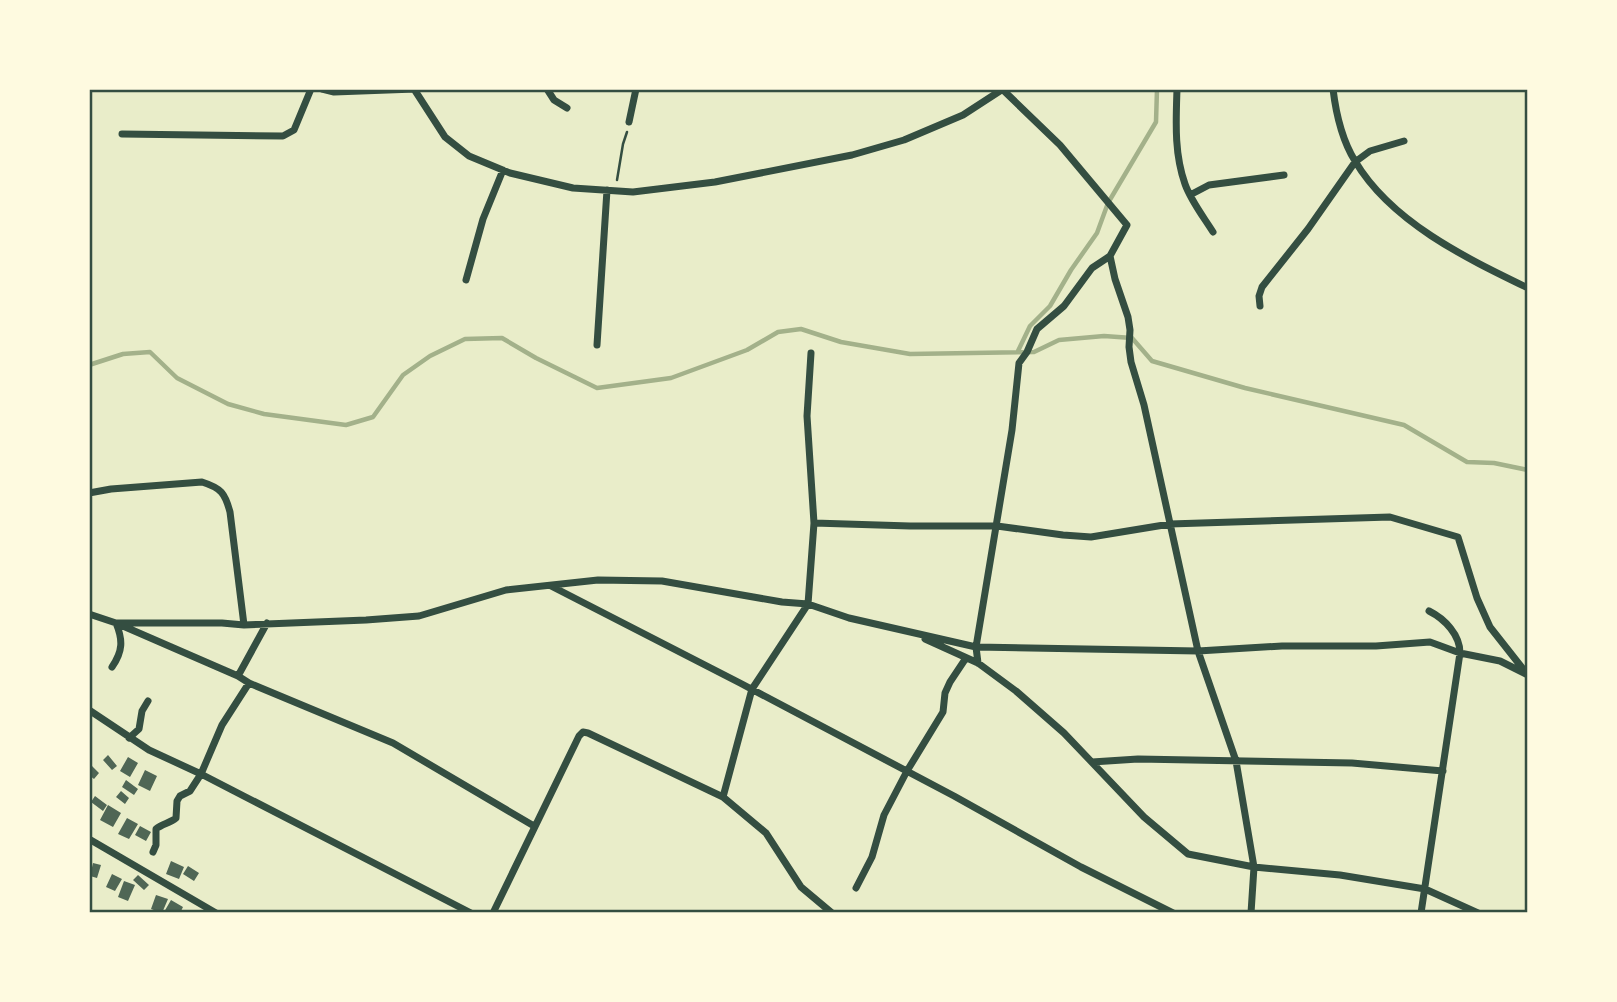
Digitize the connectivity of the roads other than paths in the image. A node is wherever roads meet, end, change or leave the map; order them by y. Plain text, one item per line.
1 (311, 89) edge
2 (323, 89) edge
3 (414, 89) edge
4 (547, 89) edge
5 (636, 89) edge
6 (1002, 89) edge
7 (1177, 89) edge
8 (1333, 89) edge
9 (567, 108) dead end
10 (629, 122) road end
11 (122, 134) dead end
12 (1404, 141) dead end
13 (1355, 162) junction
14 (503, 170) junction
15 (1284, 175) dead end
16 (611, 191) junction
17 (1189, 195) junction
18 (1213, 232) dead end
19 (1110, 256) junction
20 (466, 280) dead end
21 (1528, 288) edge
22 (1260, 306) dead end
23 (597, 345) dead end
24 (811, 353) dead end
25 (89, 493) edge
26 (814, 523) junction
27 (1170, 524) junction
28 (997, 526) junction
29 (549, 585) junction
30 (808, 604) junction
31 (1429, 611) dead end
32 (89, 614) edge
33 (116, 623) junction
34 (267, 623) junction
35 (244, 625) junction
36 (912, 632) junction
37 (976, 647) junction
38 (1198, 651) junction
39 (1461, 653) junction
40 (966, 659) junction
41 (978, 663) junction
42 (112, 667) dead end
43 (1528, 675) edge
44 (238, 676) junction
45 (249, 683) junction
46 (752, 689) junction
47 (148, 701) dead end
48 (89, 710) edge
49 (129, 738) junction
50 (1237, 761) junction
51 (1092, 762) junction
52 (907, 771) junction
53 (1443, 771) junction
54 (201, 774) junction
55 (723, 797) junction
56 (534, 827) junction
57 (89, 839) edge
58 (153, 852) dead end
59 (1254, 867) junction
60 (856, 888) dead end
61 (1425, 889) junction
62 (216, 913) edge
63 (471, 913) edge
64 (493, 913) edge
65 (832, 913) edge
66 (1172, 913) edge
67 (1251, 913) edge
68 (1421, 913) edge
69 (1478, 913) edge

1 - 11 street
2 - 3 street
3 - 14 street
4 - 9 street
5 - 10 street
6 - 16 street
6 - 19 street
7 - 17 street
8 - 13 street
12 - 13 street
13 - 21 street
13 - 22 street
14 - 16 street
14 - 20 street
15 - 17 street
16 - 23 street
17 - 18 street
19 - 27 street
19 - 28 street
24 - 26 street
25 - 35 street
26 - 28 street
26 - 30 street
27 - 28 street
27 - 38 street
27 - 43 street
28 - 37 street
29 - 30 street
29 - 34 street
29 - 46 street
30 - 36 street
30 - 46 street
31 - 39 street
32 - 33 street
33 - 35 street
33 - 42 street
33 - 44 street
34 - 35 street
34 - 44 street
36 - 37 street
36 - 40 street
37 - 38 street
37 - 41 street
38 - 39 street
38 - 50 street
39 - 43 street
39 - 53 street
40 - 41 street
40 - 52 street
41 - 51 street
44 - 45 street
45 - 54 street
45 - 56 street
46 - 52 street
46 - 55 street
47 - 49 street
48 - 49 street
49 - 54 street
50 - 51 street
50 - 53 street
50 - 59 street
51 - 59 street
52 - 60 street
52 - 66 street
53 - 61 street
54 - 58 street
54 - 63 street
55 - 56 street
55 - 65 street
56 - 64 street
57 - 62 street
59 - 61 street
59 - 67 street
61 - 68 street
61 - 69 street

